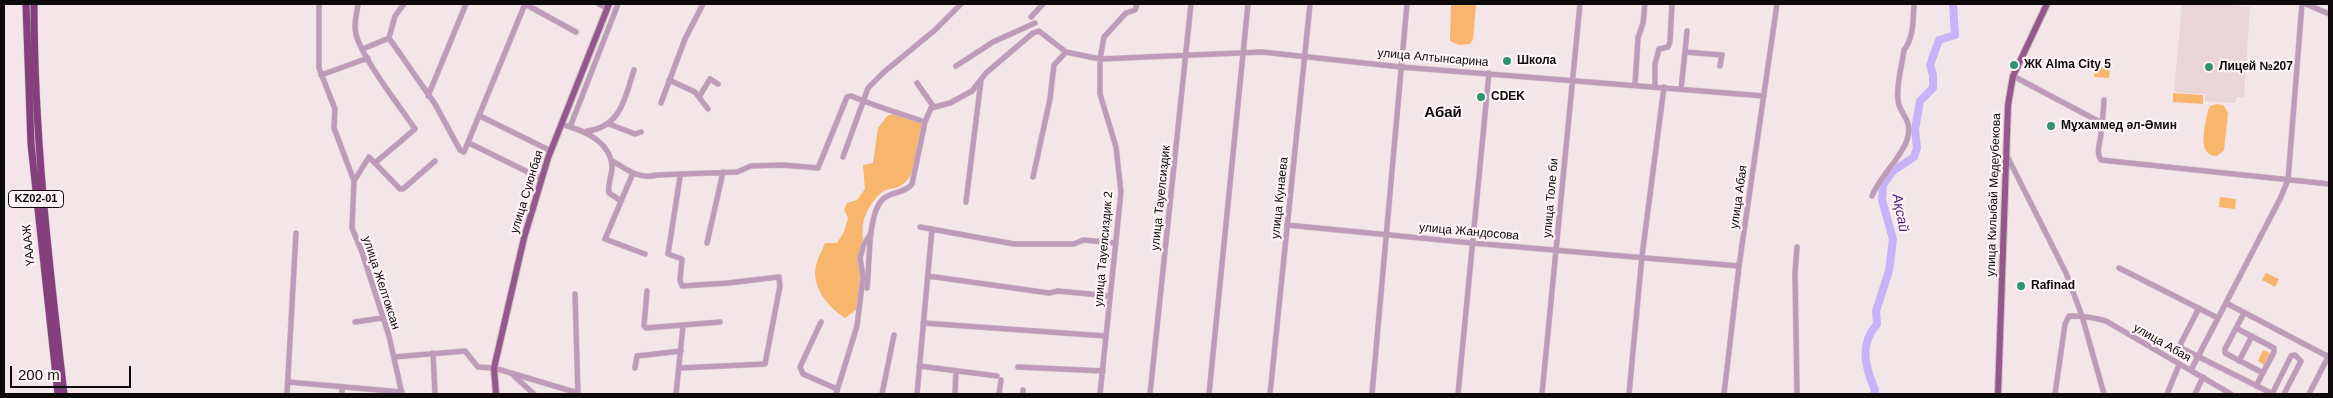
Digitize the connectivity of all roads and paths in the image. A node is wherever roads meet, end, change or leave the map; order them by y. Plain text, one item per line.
1 (26, 4) edge
2 (34, 4) edge
3 (319, 4) edge
4 (358, 4) edge
5 (404, 4) edge
6 (466, 4) edge
7 (525, 4) edge
8 (599, 4) edge
9 (618, 4) edge
10 (703, 4) edge
11 (961, 4) edge
12 (1043, 4) edge
13 (1137, 4) edge
14 (1191, 4) edge
15 (1248, 4) edge
16 (1310, 4) edge
17 (1407, 4) edge
18 (1580, 4) edge
19 (1645, 4) edge
20 (1672, 4) edge
21 (1777, 4) edge
22 (1914, 4) edge
23 (2041, 4) edge
24 (2046, 4) edge
25 (2304, 4) edge
26 (608, 6) edge
27 (2329, 14) edge
28 (1031, 17) dead end
29 (2040, 18) junction
30 (1035, 23) dead end
31 (1686, 31) dead end
32 (576, 32) dead end
33 (389, 38) junction
34 (363, 49) junction
35 (1066, 52) junction
36 (1685, 52) junction
37 (1243, 53) junction
38 (1185, 56) junction
39 (1305, 56) junction
40 (368, 58) junction
41 (1100, 59) junction
42 (956, 66) dead end
43 (1720, 66) dead end
44 (1401, 67) junction
45 (634, 70) dead end
46 (1489, 73) junction
47 (321, 75) junction
48 (2014, 76) junction
49 (669, 80) junction
50 (981, 80) junction
51 (1572, 80) junction
52 (917, 83) dead end
53 (718, 84) dead end
54 (1635, 85) junction
55 (1655, 87) junction
56 (1664, 87) junction
57 (1681, 89) junction
58 (428, 96) junction
59 (1764, 96) junction
60 (699, 97) junction
61 (2104, 100) dead end
62 (863, 101) junction
63 (660, 103) dead end
64 (934, 106) junction
65 (708, 109) dead end
66 (480, 116) junction
67 (925, 122) junction
68 (561, 124) junction
69 (609, 124) junction
70 (570, 127) junction
71 (2102, 127) junction
72 (586, 131) junction
73 (641, 132) dead end
74 (469, 143) junction
75 (551, 151) junction
76 (2007, 156) junction
77 (843, 157) dead end
78 (611, 160) junction
79 (435, 161) dead end
80 (375, 163) junction
81 (723, 172) junction
82 (633, 173) junction
83 (682, 174) junction
84 (1033, 177) dead end
85 (542, 179) junction
86 (2288, 180) junction
87 (354, 181) junction
88 (2329, 184) edge
89 (1872, 196) dead end
90 (621, 201) junction
91 (966, 202) dead end
92 (1287, 225) junction
93 (920, 226) dead end
94 (932, 229) junction
95 (871, 232) junction
96 (296, 234) dead end
97 (1386, 234) junction
98 (1116, 242) junction
99 (707, 243) dead end
100 (1472, 243) junction
101 (1797, 248) dead end
102 (1556, 249) junction
103 (645, 254) dead end
104 (1642, 256) junction
105 (1739, 266) junction
106 (2119, 268) dead end
107 (928, 276) junction
108 (867, 288) dead end
109 (647, 291) dead end
110 (575, 294) dead end
111 (1110, 296) junction
112 (2226, 303) junction
113 (2199, 308) junction
114 (2244, 313) junction
115 (2082, 316) junction
116 (382, 318) junction
117 (2218, 318) junction
118 (355, 322) dead end
119 (720, 322) dead end
120 (821, 322) dead end
121 (923, 323) junction
122 (683, 326) junction
123 (2236, 328) junction
124 (894, 335) dead end
125 (1106, 336) junction
126 (2252, 336) junction
127 (681, 351) junction
128 (433, 353) junction
129 (2198, 356) junction
130 (394, 357) junction
131 (2328, 359) edge
132 (2239, 361) junction
133 (2179, 364) junction
134 (919, 366) junction
135 (1018, 367) dead end
136 (494, 368) junction
137 (635, 368) dead end
138 (679, 368) junction
139 (2191, 370) junction
140 (956, 371) junction
141 (1103, 371) junction
142 (2263, 373) junction
143 (512, 374) junction
144 (2203, 377) junction
145 (288, 382) junction
146 (2256, 386) junction
147 (342, 387) junction
148 (836, 392) edge
149 (402, 393) edge
150 (58, 394) edge
151 (64, 394) edge
152 (287, 394) edge
153 (342, 394) edge
154 (435, 394) edge
155 (496, 394) edge
156 (534, 394) edge
157 (578, 394) edge
158 (676, 394) edge
159 (882, 394) edge
160 (917, 394) edge
161 (955, 394) edge
162 (999, 394) edge
163 (1100, 394) edge
164 (1150, 394) edge
165 (1209, 394) edge
166 (1270, 394) edge
167 (1372, 394) edge
168 (1458, 394) edge
169 (1542, 394) edge
170 (1629, 394) edge
171 (1724, 394) edge
172 (1797, 394) edge
173 (1998, 394) edge
174 (2055, 394) edge
175 (2104, 394) edge
176 (2167, 394) edge
177 (2195, 394) edge
178 (2229, 394) edge
179 (2272, 394) edge
180 (2284, 394) edge
181 (2310, 394) edge

1 - 150 highway, ҮАААЖ / KZ02-01
2 - 151 highway, ҮАААЖ / KZ02-01
3 - 47 street, улица Желтоксан
4 - 34 street
5 - 33 street
6 - 58 street
7 - 32 street
7 - 66 street
8 - 26 street
9 - 70 street
10 - 49 street
11 - 62 street
12 - 28 street
13 - 41 street, улица Тауелсиздик 2
14 - 38 street, улица Тауелсиздик
15 - 37 street
16 - 39 street, улица Кунаева
17 - 44 street
18 - 51 street, улица Толе би
19 - 54 street
20 - 55 street
21 - 59 street, улица Абая
22 - 89 street
23 - 29 main road
24 - 29 main road, улица Килыбай Медеубекова
25 - 27 street
25 - 86 street
26 - 68 main road, улица Суюнбая
29 - 48 main road, улица Килыбай Медеубекова
30 - 42 street
31 - 36 street
33 - 34 street
33 - 58 street
34 - 40 street
35 - 41 street, улица Алтынсарина
35 - 50 street
35 - 84 street
36 - 43 street
36 - 57 street
37 - 38 street, улица Алтынсарина
37 - 39 street, улица Алтынсарина
37 - 165 street
38 - 41 street, улица Алтынсарина
38 - 164 street, улица Тауелсиздик
39 - 44 street, улица Алтынсарина
39 - 92 street, улица Кунаева
40 - 47 street
40 - 80 street
41 - 98 street, улица Тауелсиздик 2
44 - 46 street, улица Алтынсарина
44 - 97 street
45 - 69 street
46 - 51 street, улица Алтынсарина
46 - 100 street
47 - 87 street, улица Желтоксан
48 - 71 street
48 - 76 main road, улица Килыбай Медеубекова
49 - 60 street
49 - 63 street
50 - 64 street
50 - 91 street
51 - 54 street, улица Алтынсарина
51 - 102 street, улица Толе би
52 - 64 street
53 - 60 street
54 - 55 street, улица Алтынсарина
55 - 56 street, улица Алтынсарина
56 - 57 street, улица Алтынсарина
56 - 104 street
57 - 59 street, улица Алтынсарина
58 - 74 street
59 - 105 street, улица Абая
60 - 65 street
61 - 71 street
62 - 67 street
62 - 77 street
62 - 81 street
64 - 67 street
66 - 74 street
66 - 75 street
67 - 95 street
68 - 70 street
68 - 75 main road, улица Суюнбая
69 - 72 street
69 - 73 street
70 - 72 street
71 - 86 street
72 - 78 street
74 - 85 street
75 - 85 main road, улица Суюнбая
76 - 115 street
76 - 173 main road, улица Килыбай Медеубекова
78 - 82 street
78 - 90 street
79 - 80 street
80 - 87 street
81 - 83 street
81 - 99 street
82 - 83 street
82 - 90 street
83 - 138 street
85 - 136 main road, улица Суюнбая
86 - 88 street
86 - 112 street
87 - 116 street, улица Желтоксан
90 - 103 street
92 - 97 street, улица Жандосова
92 - 166 street, улица Кунаева
93 - 94 street
94 - 98 street
94 - 107 street
95 - 108 street
95 - 148 street
96 - 145 street
97 - 100 street, улица Жандосова
97 - 167 street
98 - 111 street, улица Тауелсиздик 2
100 - 102 street, улица Жандосова
100 - 168 street
101 - 172 street
102 - 104 street, улица Жандосова
102 - 169 street, улица Толе би
104 - 105 street, улица Жандосова
104 - 170 street
105 - 171 street, улица Абая
106 - 113 street
107 - 111 street
107 - 121 street
109 - 122 street
110 - 157 street
111 - 125 street, улица Тауелсиздик 2
112 - 114 street
112 - 117 street
113 - 117 street
113 - 129 street
114 - 123 street
114 - 131 street
115 - 133 street, улица Абая
115 - 174 street
115 - 175 street
116 - 118 street
116 - 130 street, улица Желтоксан
117 - 129 street
119 - 122 street
120 - 148 street
121 - 125 street
121 - 134 street
122 - 127 street
123 - 126 street
123 - 132 street
124 - 159 street
125 - 141 street, улица Тауелсиздик 2
126 - 132 street
126 - 142 street
127 - 137 street
127 - 138 street
128 - 130 street
128 - 136 street
128 - 154 street
129 - 139 street
129 - 146 street
130 - 149 street, улица Желтоксан
131 - 181 street
132 - 142 street
133 - 139 street, улица Абая
133 - 176 street
134 - 140 street
134 - 160 street
135 - 141 street
136 - 143 street
136 - 155 main road, улица Суюнбая
138 - 158 street
139 - 144 street, улица Абая
140 - 161 street
140 - 162 street
141 - 163 street, улица Тауелсиздик 2
142 - 146 street
143 - 156 street
143 - 157 street
144 - 177 street
144 - 178 street, улица Абая
145 - 147 street
145 - 152 street
146 - 179 street
147 - 149 street
147 - 153 street
179 - 180 street

